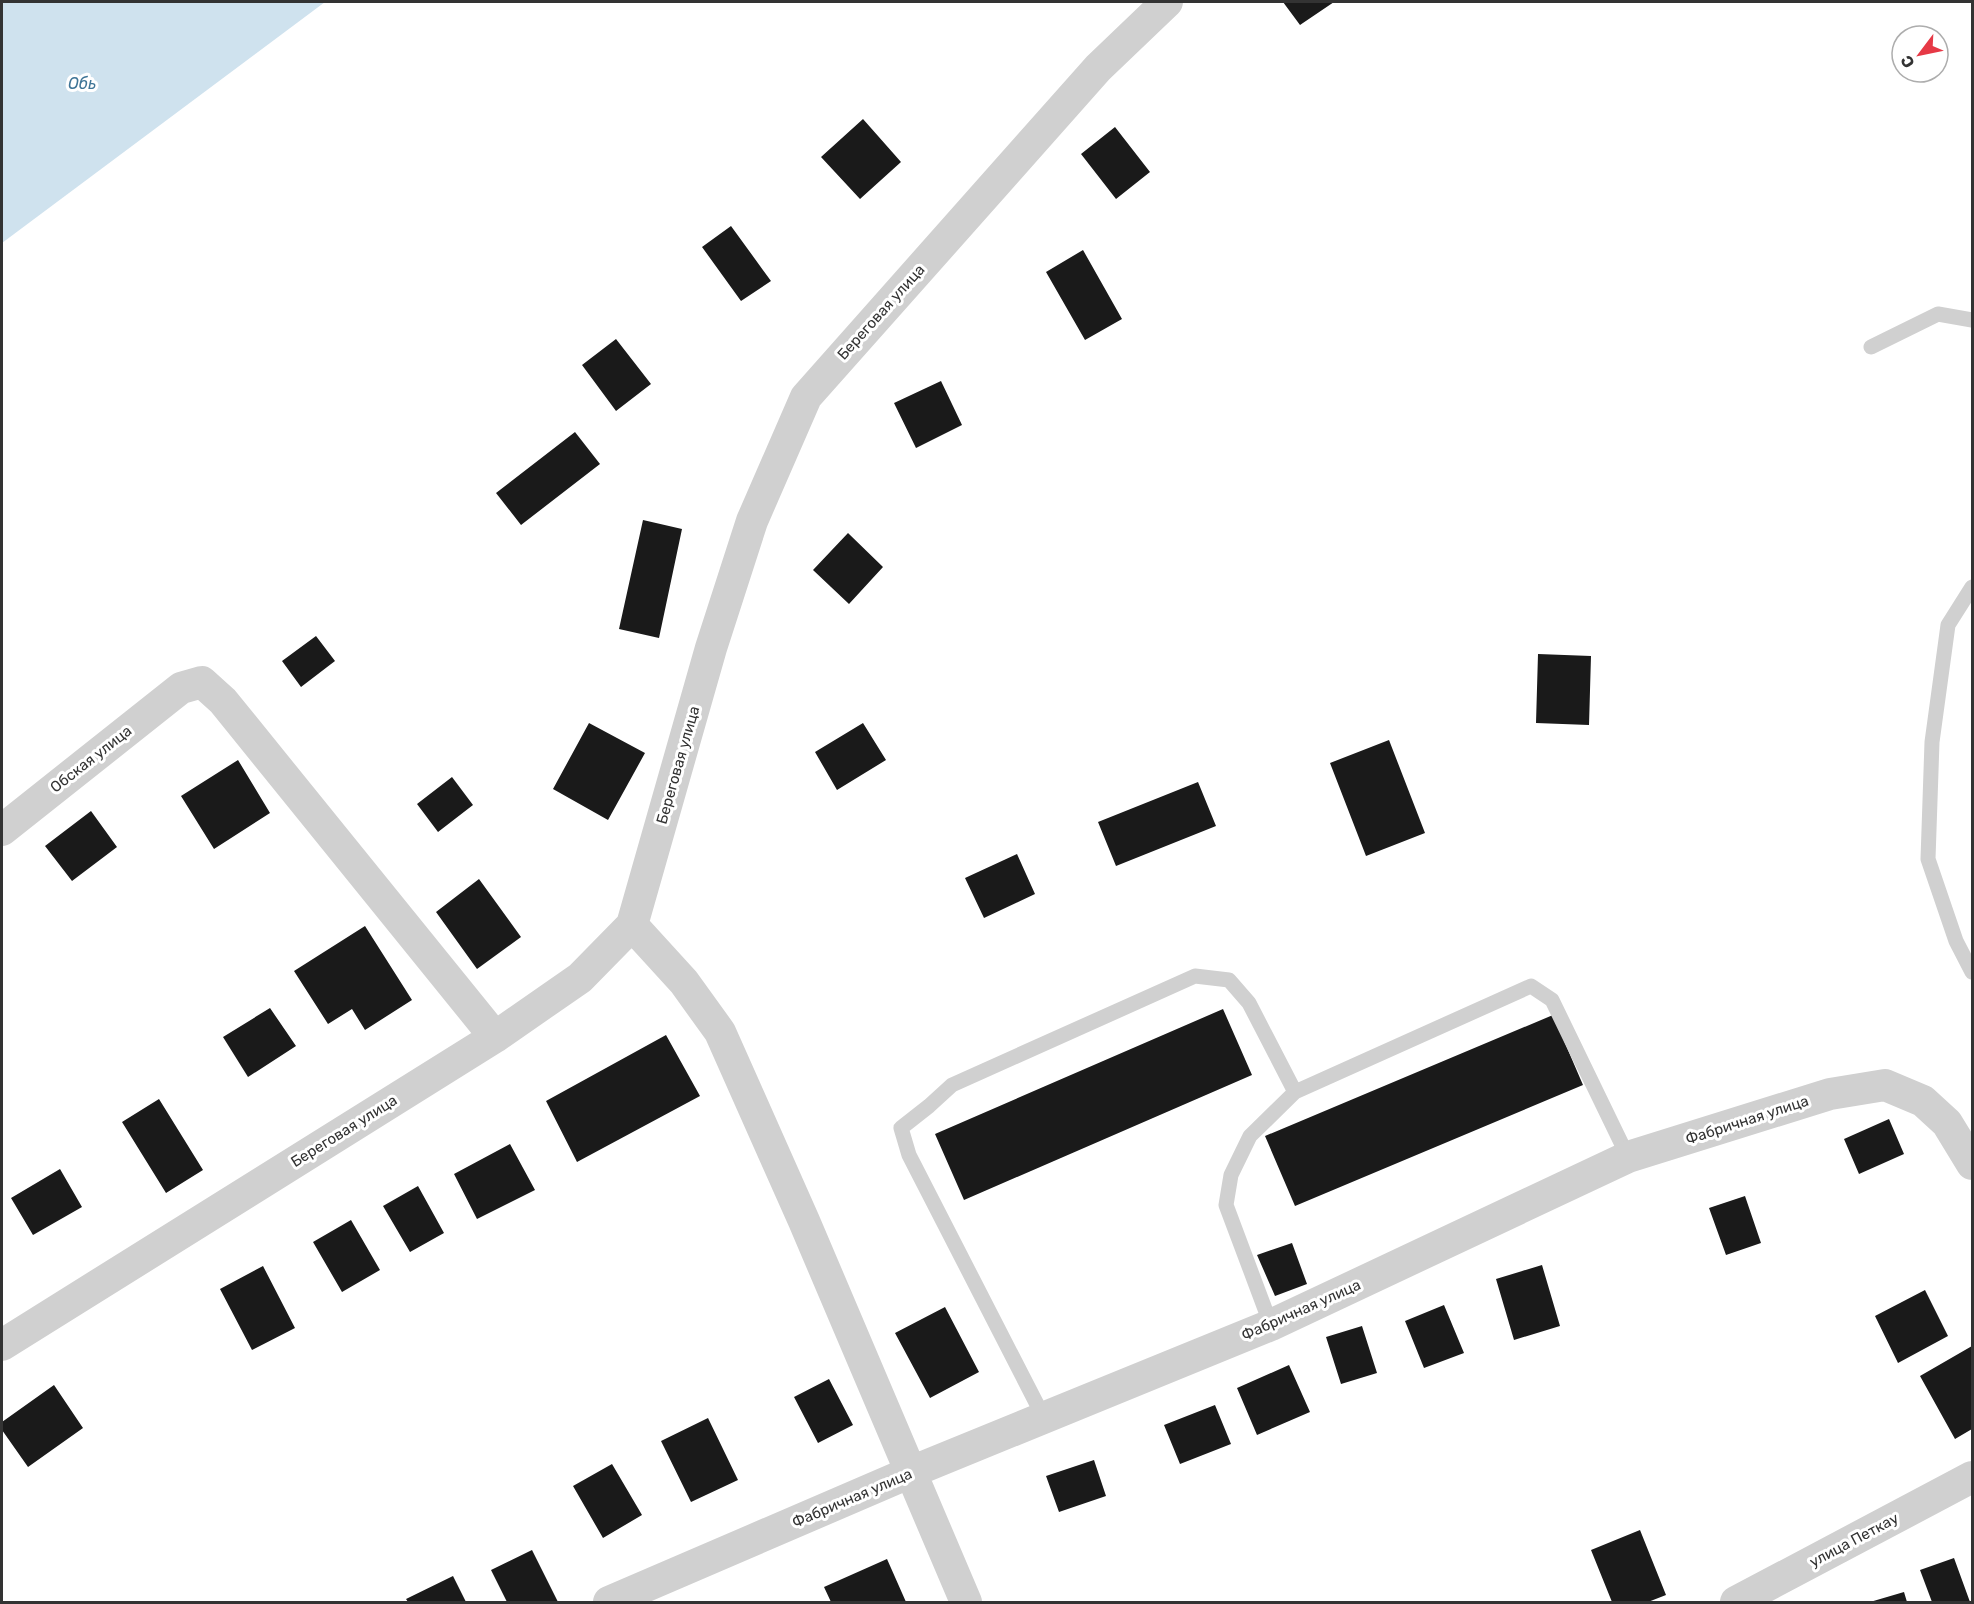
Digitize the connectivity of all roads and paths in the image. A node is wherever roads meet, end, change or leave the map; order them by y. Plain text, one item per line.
1 (1167, 2) edge
2 (1972, 320) edge
3 (1871, 347) dead end
4 (1972, 587) edge
5 (2, 830) edge
6 (632, 925) junction
7 (1972, 972) edge
8 (495, 1038) junction
9 (1295, 1092) junction
10 (1629, 1157) junction
11 (1972, 1164) edge
12 (1271, 1325) junction
13 (2, 1345) edge
14 (1044, 1418) junction
15 (911, 1472) junction
16 (1972, 1477) edge
17 (609, 1602) edge
18 (966, 1602) edge
19 (1736, 1602) edge

1 - 6 street, Береговая улица
2 - 3 lane
4 - 7 lane
5 - 8 street, Обская улица
6 - 8 street, Береговая улица
6 - 15 street
8 - 13 street, Береговая улица
9 - 10 lane
9 - 12 lane
9 - 14 lane
10 - 11 street, Фабричная улица
10 - 12 street, Фабричная улица
12 - 14 street, Фабричная улица
14 - 15 street, Фабричная улица
15 - 17 street, Фабричная улица
15 - 18 street
16 - 19 street, улица Петкау

